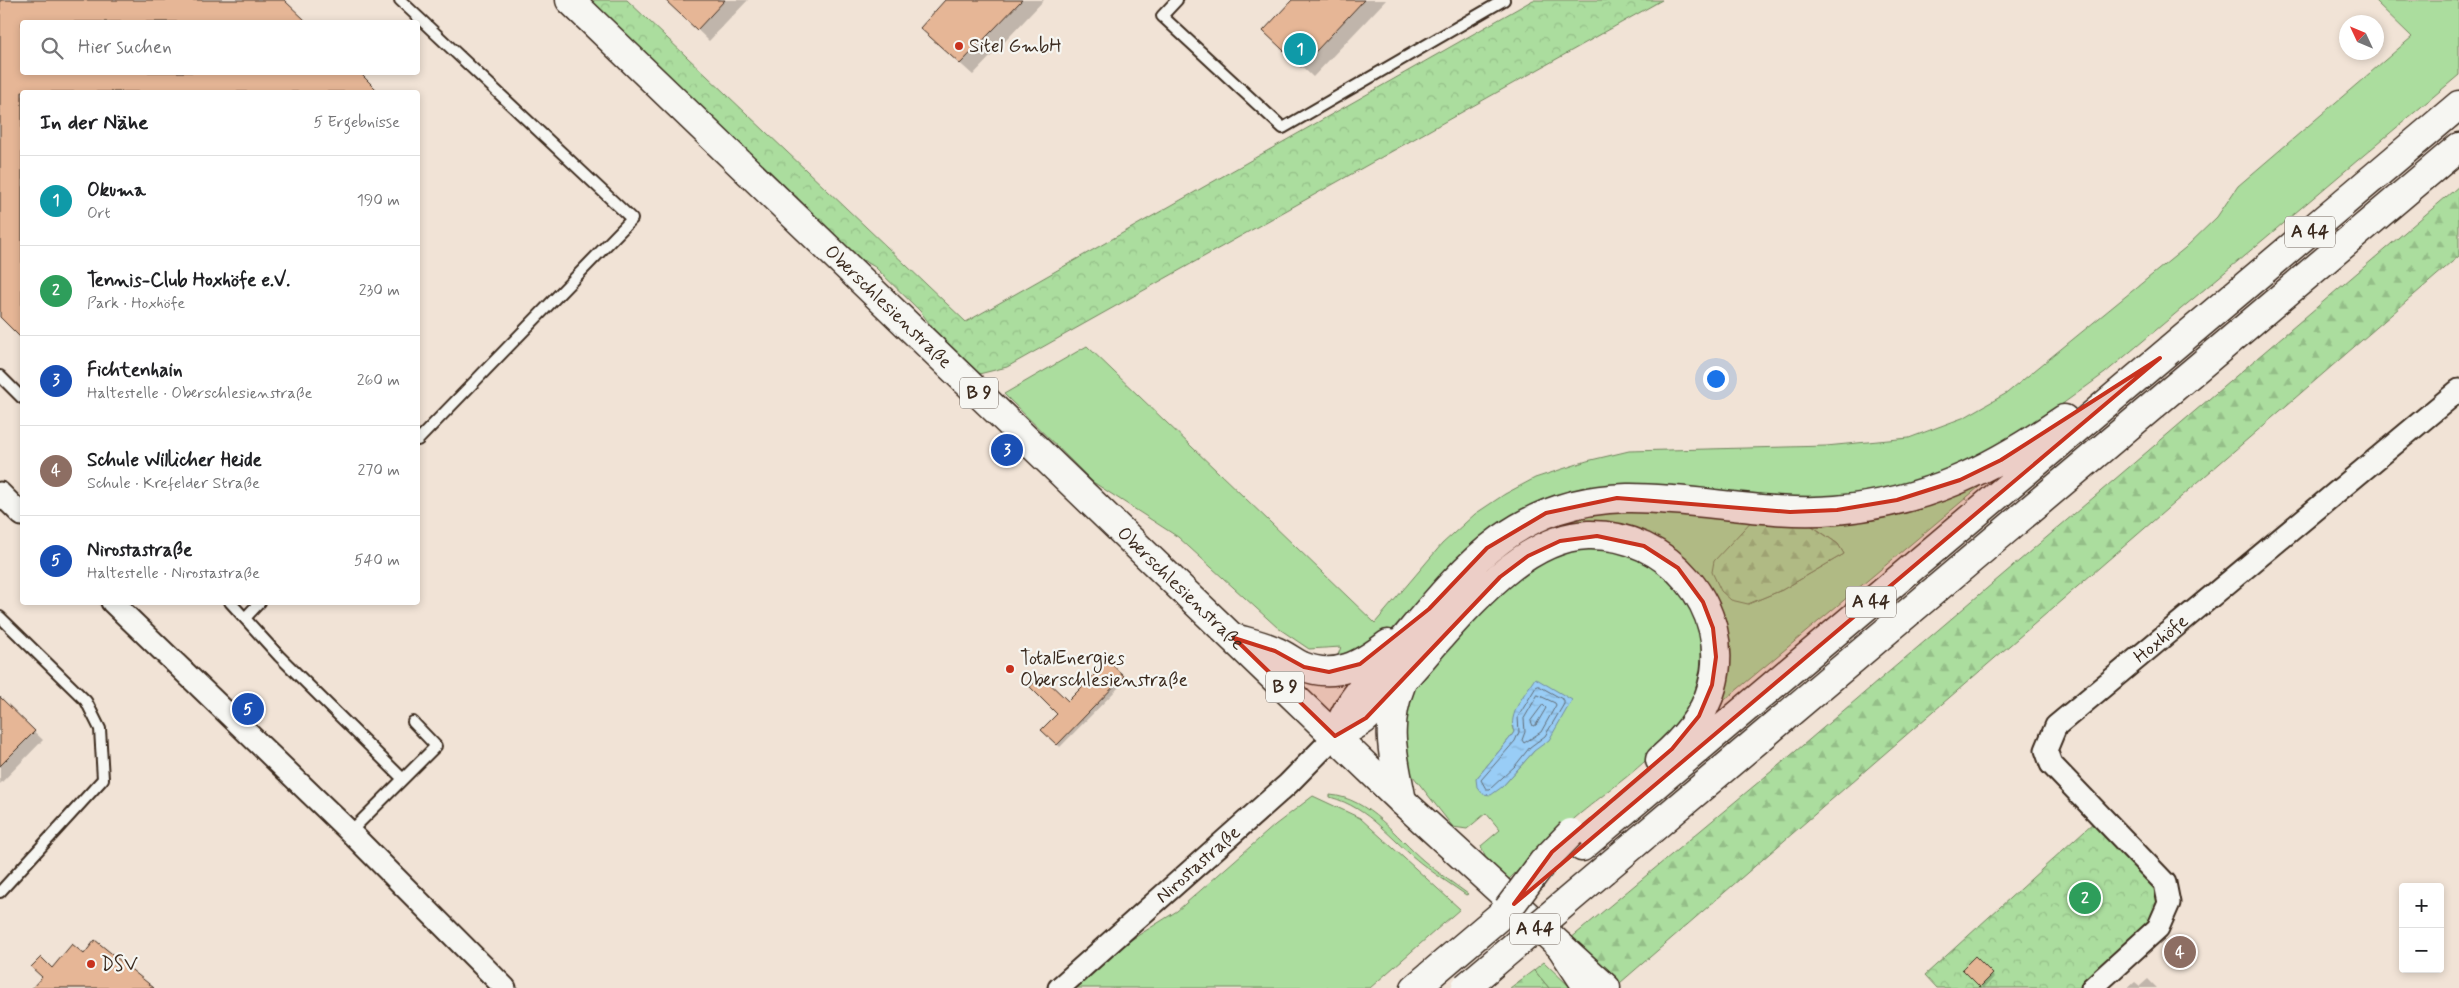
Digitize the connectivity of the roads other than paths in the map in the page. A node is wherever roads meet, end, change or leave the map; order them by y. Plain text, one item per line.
1 (400, 0) edge
2 (570, 0) edge
3 (1177, 0) edge
4 (1504, 0) edge
5 (2459, 105) edge
6 (2459, 147) edge
7 (2160, 358) junction
8 (0, 376) edge
9 (2459, 390) edge
10 (20, 396) edge
11 (420, 438) edge
12 (0, 493) edge
13 (20, 513) edge
14 (115, 605) edge
15 (233, 605) edge
16 (257, 605) edge
17 (1429, 609) junction
18 (0, 616) edge
19 (246, 618) junction
20 (1234, 638) junction
21 (1405, 677) junction
22 (413, 722) dead end
23 (1335, 736) junction
24 (403, 779) junction
25 (1402, 801) junction
26 (350, 832) junction
27 (1577, 840) junction
28 (0, 892) edge
29 (1560, 947) junction
30 (505, 988) edge
31 (1058, 988) edge
32 (1415, 988) edge
33 (1474, 988) edge
34 (1588, 988) edge
35 (1606, 988) edge
36 (2092, 988) edge

1 - 11 lane
2 - 20 main road, Oberschlesienstraße / B 9
3 - 4 lane
5 - 7 main road, A 44
6 - 33 main road, A 44, bridge
7 - 17 main road
7 - 27 main road, A 44
8 - 10 lane
9 - 36 street, Hoxhöfe
12 - 13 street
14 - 26 street
15 - 19 lane
16 - 19 lane
17 - 20 main road
17 - 23 main road
18 - 28 lane
19 - 24 lane
20 - 23 main road, Oberschlesienstraße / B 9
21 - 23 main road
21 - 25 main road
21 - 27 main road
22 - 24 lane
23 - 25 main road, Oberschlesienstraße / B 9
23 - 31 street, Nirostastraße
24 - 26 lane
25 - 29 main road, B 9
26 - 30 street
27 - 32 main road, A 44, bridge
29 - 34 main road
29 - 35 main road, B 9

